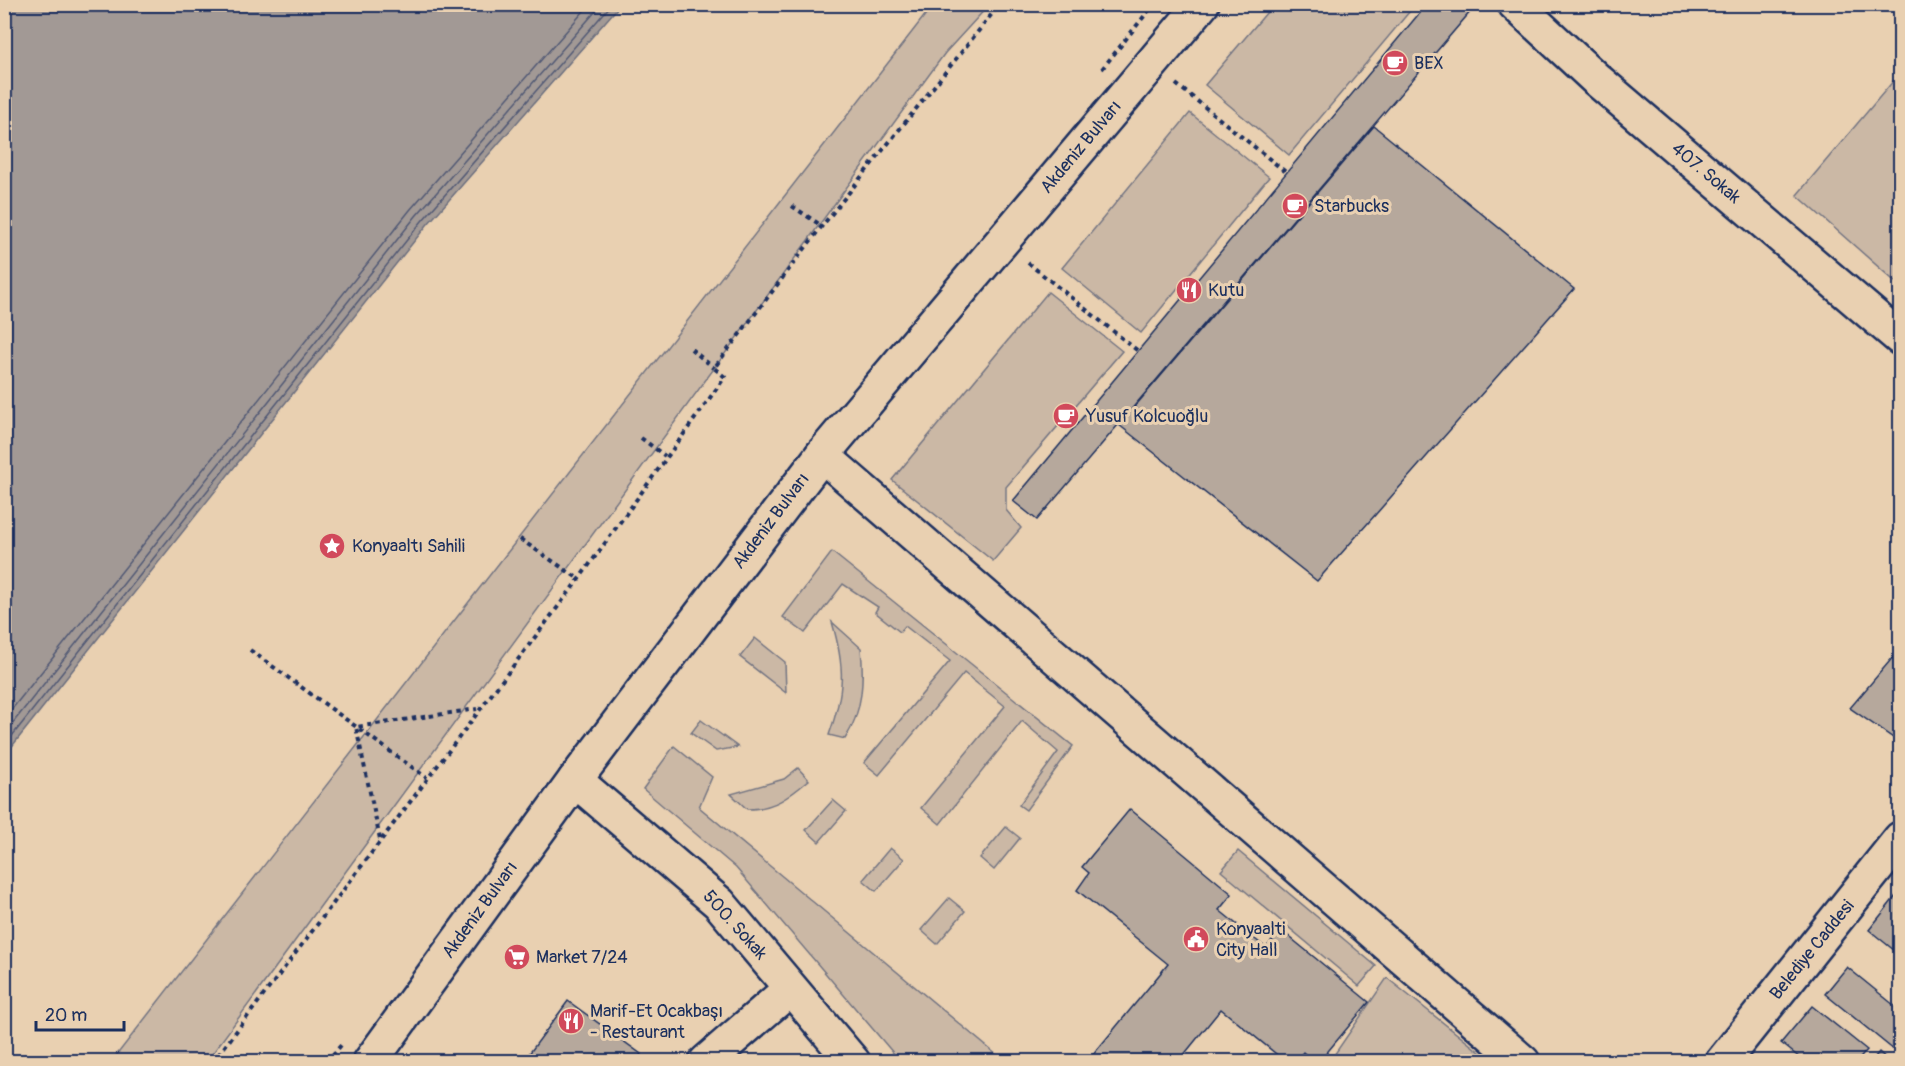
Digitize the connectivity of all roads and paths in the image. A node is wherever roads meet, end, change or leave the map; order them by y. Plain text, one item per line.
1 (1000, 4) edge
2 (1202, 4) edge
3 (1515, 4) edge
4 (1176, 84) dead end
5 (1287, 173) dead end
6 (792, 206) dead end
7 (822, 226) junction
8 (1028, 263) dead end
9 (1900, 338) edge
10 (691, 349) dead end
11 (1138, 351) dead end
12 (714, 368) junction
13 (641, 438) dead end
14 (822, 455) junction
15 (665, 456) junction
16 (520, 539) dead end
17 (579, 579) junction
18 (250, 650) dead end
19 (478, 709) junction
20 (356, 727) junction
21 (426, 778) junction
22 (575, 780) junction
23 (380, 839) junction
24 (1900, 839) edge
25 (790, 989) junction
26 (1726, 1060) edge
27 (213, 1062) edge
28 (370, 1062) edge
29 (706, 1062) edge
30 (853, 1062) edge
31 (1523, 1062) edge

1 - 7 path
2 - 14 street, Akdeniz Bulvarı
3 - 9 street, 407. Sokak
4 - 5 path
6 - 7 path
7 - 12 path
8 - 11 path
10 - 12 path
12 - 15 path
13 - 15 path
14 - 22 street, Akdeniz Bulvarı
14 - 31 street
15 - 17 path
16 - 17 path
17 - 19 path
18 - 20 path
19 - 20 path
19 - 21 path
20 - 21 path
20 - 23 path
21 - 23 path
22 - 25 street, 500. Sokak
22 - 28 street, Akdeniz Bulvarı
23 - 27 path
24 - 26 street, Belediye Caddesi
25 - 29 street
25 - 30 street, 500. Sokak

